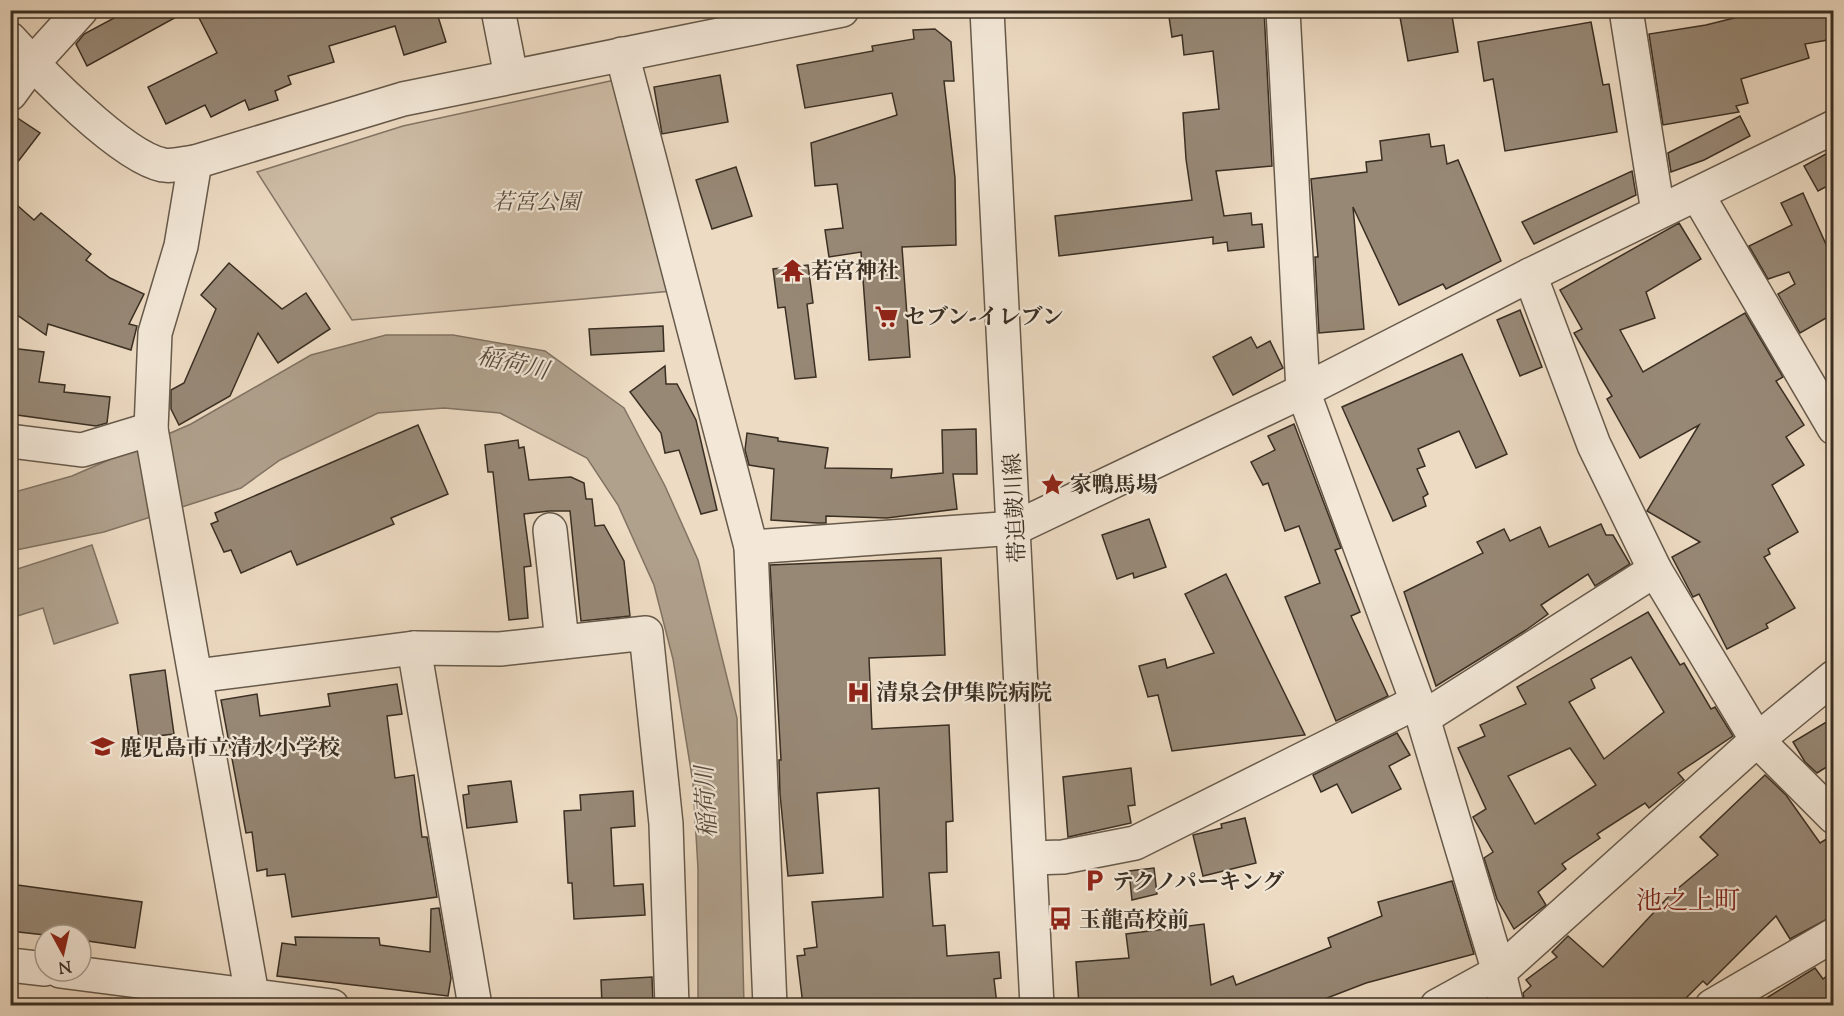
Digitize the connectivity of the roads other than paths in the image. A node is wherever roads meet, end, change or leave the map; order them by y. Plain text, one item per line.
1 (81, 10) edge
2 (498, 10) edge
3 (842, 10) edge
4 (987, 10) edge
5 (1283, 10) edge
6 (1626, 10) edge
7 (10, 39) edge
8 (621, 54) junction
9 (32, 64) junction
10 (511, 76) junction
11 (10, 94) edge
12 (1833, 127) edge
13 (195, 162) junction
14 (1697, 194) junction
15 (1658, 212) junction
16 (1530, 275) junction
17 (1303, 391) junction
18 (1833, 428) edge
19 (151, 429) junction
20 (10, 441) edge
21 (1015, 528) junction
22 (550, 530) dead end
23 (751, 547) junction
24 (1654, 570) junction
25 (562, 642) junction
26 (414, 648) junction
27 (196, 676) junction
28 (1833, 677) edge
29 (1420, 710) junction
30 (1757, 740) junction
31 (1833, 817) edge
32 (1030, 858) junction
33 (1833, 935) edge
34 (10, 965) edge
35 (33, 968) edge
36 (1499, 972) junction
37 (93, 976) edge
38 (253, 1000) edge
39 (332, 1005) edge
40 (475, 1005) edge
41 (672, 1005) edge
42 (770, 1005) edge
43 (1037, 1005) edge
44 (1437, 1005) edge
45 (1507, 1005) edge
46 (1712, 1005) edge

1 - 9 street
2 - 10 street
3 - 8 street
4 - 21 street, 帯迫皷川線
5 - 17 street
6 - 15 street
7 - 9 street
8 - 10 street
8 - 23 street
9 - 11 street
9 - 13 street
10 - 13 street
12 - 14 street
13 - 19 street
14 - 15 street
14 - 18 street
15 - 16 street
16 - 17 street
16 - 24 street
17 - 21 street
17 - 29 street
19 - 20 street
19 - 27 street
21 - 23 street
21 - 32 street, 帯迫皷川線
22 - 25 street
23 - 42 street
24 - 29 street
24 - 30 street
25 - 26 street
25 - 41 street
26 - 27 street
26 - 40 street
27 - 38 street
28 - 30 street
29 - 32 street
29 - 36 street
30 - 31 street
30 - 36 street
32 - 43 street, 帯迫皷川線
33 - 46 street
34 - 35 street
36 - 44 street
36 - 45 street
37 - 38 street
38 - 39 street

